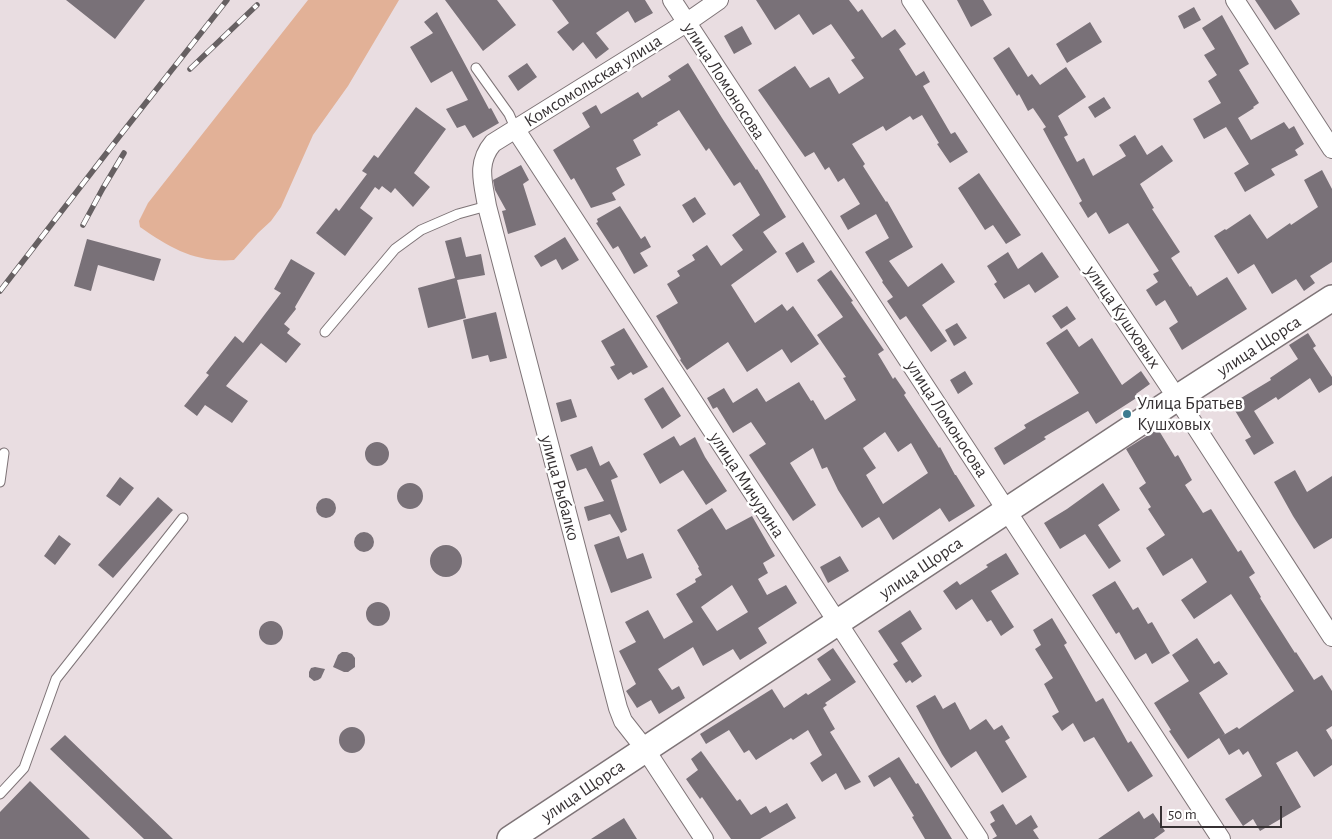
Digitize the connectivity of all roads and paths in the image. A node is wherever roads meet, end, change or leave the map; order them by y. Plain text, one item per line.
1 (672, 0) edge
2 (720, 0) edge
3 (911, 0) edge
4 (1235, 0) edge
5 (686, 23) junction
6 (476, 68) dead end
7 (516, 130) junction
8 (1332, 149) edge
9 (487, 206) junction
10 (1332, 298) edge
11 (325, 332) dead end
12 (1177, 398) junction
13 (4, 454) dead end
14 (0, 482) edge
15 (1007, 511) junction
16 (183, 518) dead end
17 (838, 624) junction
18 (1332, 637) edge
19 (645, 749) junction
20 (0, 794) edge
21 (510, 839) edge
22 (704, 839) edge
23 (979, 839) edge
24 (1221, 839) edge

1 - 5 street, улица Ломоносова
2 - 5 street, Комсомольская улица
3 - 12 street, улица Кушховых
4 - 8 street
5 - 7 street, Комсомольская улица
5 - 15 street, улица Ломоносова
6 - 7 lane
7 - 9 street, улица Рыбалко
7 - 17 street, улица Мичурина
9 - 11 lane
9 - 19 street, улица Рыбалко
10 - 12 street, улица Щорса
12 - 15 street, улица Щорса
12 - 18 street, улица Кушховых
13 - 14 lane
15 - 17 street, улица Щорса
15 - 24 street, улица Ломоносова
16 - 20 lane
17 - 19 street, улица Щорса
17 - 23 street, улица Мичурина
19 - 21 street, улица Щорса
19 - 22 street, улица Рыбалко

